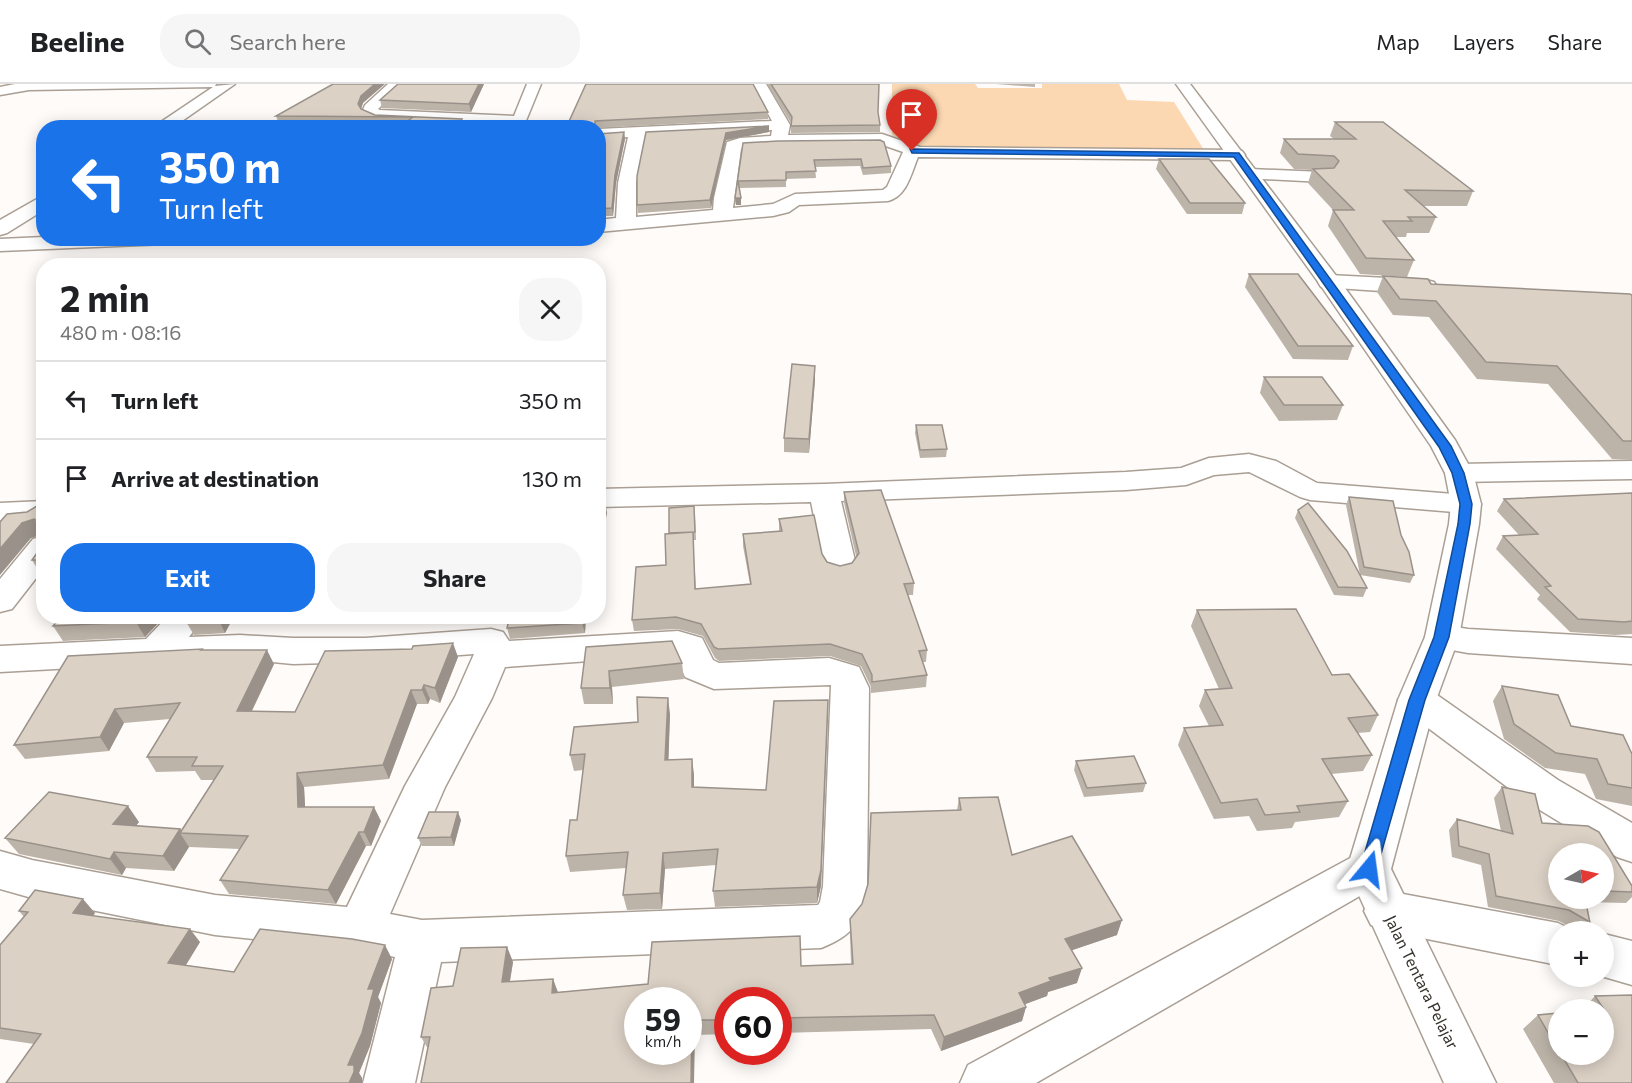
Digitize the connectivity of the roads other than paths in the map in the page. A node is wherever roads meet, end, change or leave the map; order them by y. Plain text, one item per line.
1 (209, 84) edge
2 (228, 84) edge
3 (397, 84) edge
4 (534, 84) edge
5 (759, 84) edge
6 (1183, 84) edge
7 (30, 85) edge
8 (0, 91) edge
9 (172, 120) edge
10 (455, 120) edge
11 (520, 120) edge
12 (637, 133) junction
13 (780, 133) junction
14 (606, 134) edge
15 (912, 151) junction
16 (1243, 164) junction
17 (1323, 177) edge
18 (627, 183) junction
19 (608, 184) edge
20 (36, 206) edge
21 (723, 215) junction
22 (627, 225) junction
23 (606, 226) edge
24 (0, 229) edge
25 (36, 243) edge
26 (0, 245) edge
27 (1329, 282) junction
28 (1445, 288) edge
29 (1632, 470) edge
30 (1458, 473) junction
31 (824, 493) junction
32 (606, 498) edge
33 (1466, 504) junction
34 (36, 510) edge
35 (0, 512) edge
36 (36, 556) edge
37 (840, 565) edge
38 (0, 601) edge
39 (181, 624) edge
40 (492, 637) edge
41 (1442, 637) junction
42 (157, 650) junction
43 (1632, 651) edge
44 (0, 659) edge
45 (1417, 700) junction
46 (1632, 844) edge
47 (1369, 869) junction
48 (0, 870) edge
49 (1387, 910) junction
50 (360, 929) junction
51 (422, 941) junction
52 (1548, 942) edge
53 (1614, 958) edge
54 (1632, 963) edge
55 (389, 1083) edge
56 (986, 1083) edge
57 (1470, 1083) edge

1 - 7 street
2 - 9 street
3 - 10 street
4 - 11 street
5 - 13 street
6 - 16 street
7 - 8 street
12 - 13 street
12 - 14 street
12 - 18 street
13 - 15 street
13 - 21 street
15 - 16 street
15 - 21 street
16 - 17 street
16 - 27 street
18 - 19 street
18 - 22 street
20 - 24 street
21 - 22 street
22 - 23 street
25 - 26 street
27 - 28 street
27 - 30 street
29 - 30 street
30 - 33 street
31 - 32 street
31 - 33 street
31 - 37 street
33 - 41 street
34 - 35 street
36 - 38 street
39 - 42 street
40 - 42 street
40 - 50 street
40 - 51 street
41 - 43 street
41 - 45 street
42 - 44 street
45 - 46 street
45 - 47 street
47 - 49 street, Jalan Tentara Pelajar
47 - 56 street
48 - 50 street
49 - 52 street
49 - 57 street, Jalan Tentara Pelajar
50 - 51 street
51 - 55 street
53 - 54 street

